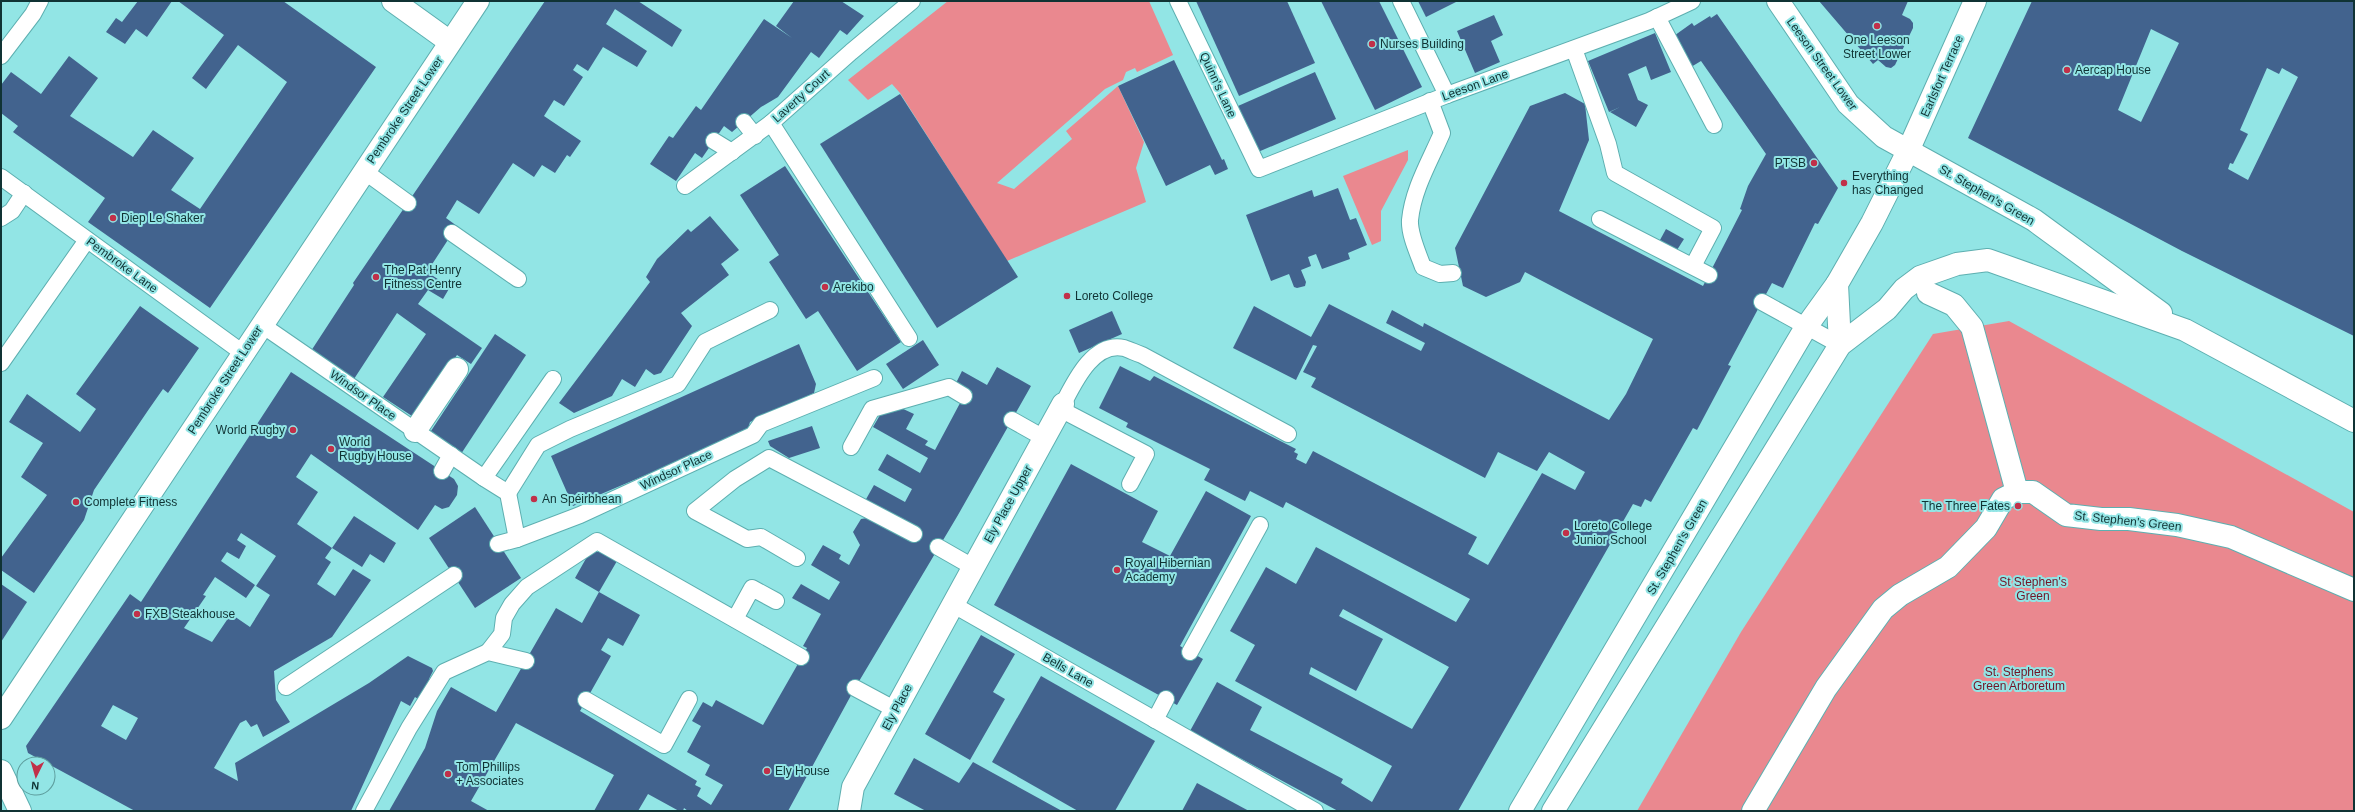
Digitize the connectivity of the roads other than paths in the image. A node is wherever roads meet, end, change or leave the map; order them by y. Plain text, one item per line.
1 (40, 1) edge
2 (393, 1) edge
3 (478, 1) edge
4 (1178, 1) edge
5 (1401, 1) edge
6 (1692, 1) edge
7 (1778, 1) edge
8 (1975, 1) edge
9 (908, 2) edge
10 (1657, 17) junction
11 (450, 42) junction
12 (1574, 49) junction
13 (1, 56) edge
14 (1446, 95) junction
15 (1430, 101) junction
16 (744, 122) dead end
17 (771, 123) junction
18 (1714, 125) dead end
19 (755, 136) junction
20 (714, 141) dead end
21 (1908, 151) junction
22 (732, 152) junction
23 (1259, 169) joint
24 (364, 171) junction
25 (1, 177) edge
26 (689, 178) dead end
27 (24, 193) junction
28 (408, 203) dead end
29 (1, 218) edge
30 (1600, 218) dead end
31 (452, 233) dead end
32 (87, 240) junction
33 (1692, 266) junction
34 (1453, 273) dead end
35 (1709, 275) dead end
36 (518, 280) dead end
37 (1837, 284) junction
38 (1928, 293) dead end
39 (1762, 302) dead end
40 (770, 310) dead end
41 (262, 325) junction
42 (1806, 327) junction
43 (2186, 330) junction
44 (909, 338) dead end
45 (1840, 345) junction
46 (243, 353) junction
47 (1, 363) edge
48 (457, 368) dead end
49 (553, 378) dead end
50 (874, 378) dead end
51 (964, 396) dead end
52 (1062, 407) junction
53 (1012, 420) dead end
54 (2354, 421) edge
55 (415, 431) junction
56 (1288, 434) dead end
57 (1044, 438) junction
58 (851, 447) dead end
59 (451, 455) junction
60 (442, 471) dead end
61 (484, 478) junction
62 (1130, 484) dead end
63 (2017, 492) junction
64 (508, 493) junction
65 (1260, 525) dead end
66 (914, 534) dead end
67 (517, 539) junction
68 (498, 544) dead end
69 (938, 547) dead end
70 (797, 558) dead end
71 (973, 566) junction
72 (454, 575) dead end
73 (2354, 590) edge
74 (776, 601) dead end
75 (952, 604) junction
76 (735, 619) junction
77 (488, 652) junction
78 (1190, 652) dead end
79 (801, 657) dead end
80 (526, 662) dead end
81 (286, 687) dead end
82 (855, 688) dead end
83 (689, 699) dead end
84 (1166, 699) dead end
85 (586, 700) dead end
86 (896, 710) junction
87 (1, 718) edge
88 (1156, 720) junction
89 (1, 771) edge
90 (20, 811) edge
91 (364, 811) edge
92 (849, 811) edge
93 (1315, 811) edge
94 (1520, 811) edge
95 (1553, 811) edge
96 (1753, 811) edge

1 - 13 lane
2 - 11 main road
3 - 11 main road, Pembroke Street Lower
4 - 23 lane, Quinn's Lane
5 - 14 lane
6 - 10 lane, Leeson Lane
7 - 21 main road, Leeson Street Lower
8 - 21 main road, Earlsfort Terrace
9 - 17 lane, Laverty Court
10 - 12 lane, Leeson Lane
10 - 18 lane
11 - 24 main road, Pembroke Street Lower
12 - 14 lane, Leeson Lane
12 - 33 lane
14 - 15 lane, Leeson Lane
15 - 23 lane, Leeson Lane
15 - 34 lane
16 - 19 lane
17 - 19 lane, Laverty Court
17 - 44 lane
19 - 22 lane, Laverty Court
20 - 22 lane
21 - 37 main road, St. Stephen's Green
21 - 43 main road, St. Stephen's Green
22 - 26 lane, Laverty Court
24 - 28 lane
24 - 41 main road, Pembroke Street Lower
25 - 27 lane, Pembroke Lane
27 - 29 lane
27 - 32 lane, Pembroke Lane
30 - 33 lane
31 - 36 lane
32 - 46 lane, Pembroke Lane
32 - 47 lane
33 - 35 lane
37 - 42 main road, St. Stephen's Green
37 - 45 main road
38 - 63 main road
39 - 42 lane
40 - 64 lane
41 - 46 main road, Pembroke Street Lower
41 - 55 lane, Windsor Place
42 - 45 lane
42 - 94 main road, St. Stephen's Green
43 - 45 main road, St. Stephen's Green
43 - 54 main road, St. Stephen's Green
45 - 95 main road, St. Stephen's Green
46 - 87 main road, Pembroke Street Lower
48 - 55 main road
49 - 61 lane
50 - 67 lane, Windsor Place
51 - 58 lane
52 - 56 lane
52 - 57 main road, Ely Place Upper
52 - 62 lane
53 - 57 lane
55 - 59 lane, Windsor Place
57 - 71 main road, Ely Place Upper
59 - 60 lane
59 - 61 lane, Windsor Place
61 - 64 lane, Windsor Place
63 - 73 main road, St. Stephen's Green
63 - 96 main road
64 - 67 lane
65 - 78 lane
66 - 70 lane
67 - 68 lane, Windsor Place
69 - 71 lane
71 - 75 main road, Ely Place Upper
72 - 81 lane
74 - 76 lane
75 - 86 main road, Ely Place
75 - 88 lane, Bells Lane
76 - 77 lane
76 - 79 lane
77 - 80 lane
77 - 91 lane
82 - 86 lane
83 - 85 lane
84 - 88 lane
86 - 92 main road, Ely Place
88 - 93 lane, Bells Lane
89 - 90 main road

